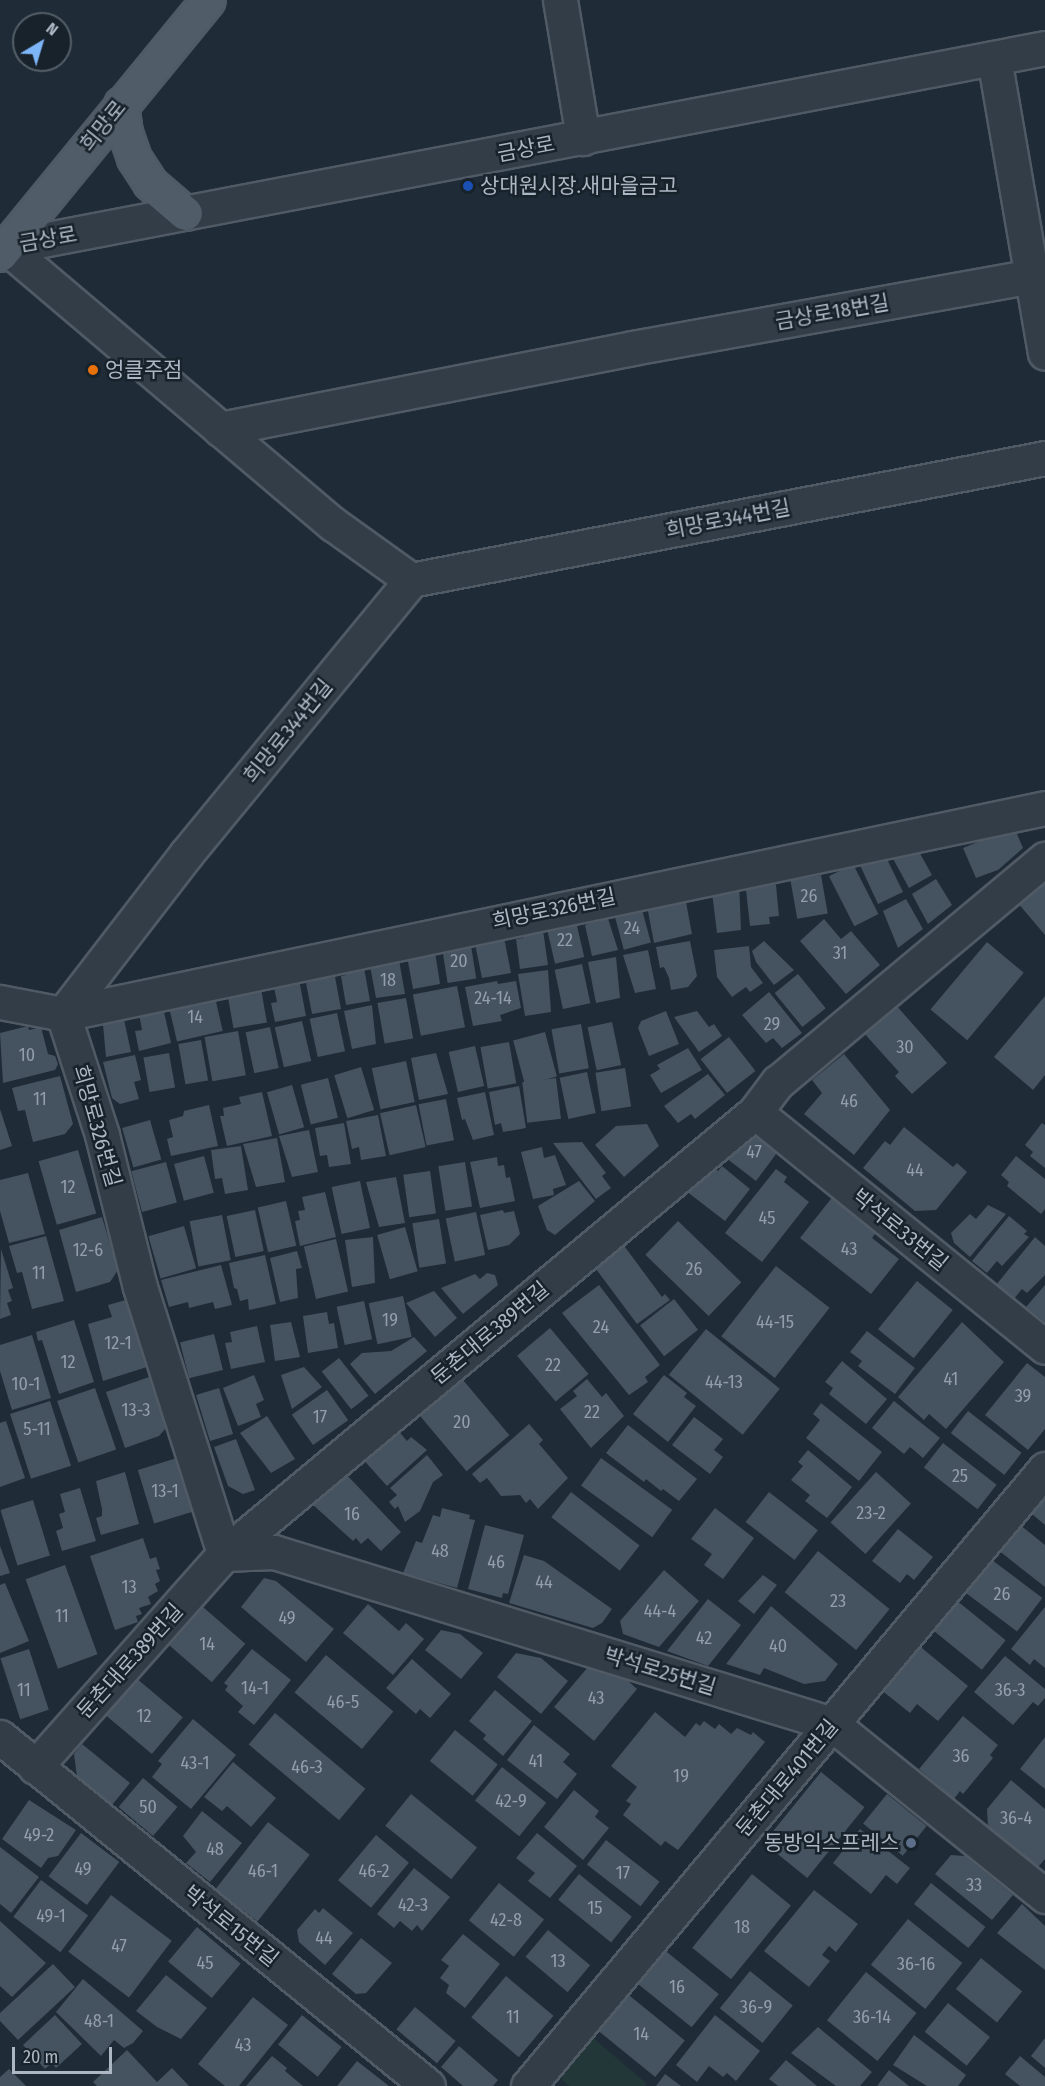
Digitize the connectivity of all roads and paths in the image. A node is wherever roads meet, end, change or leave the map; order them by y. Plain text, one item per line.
1 (207, 0) edge
2 (560, 0) edge
3 (1045, 48) edge
4 (994, 58) junction
5 (121, 104) junction
6 (584, 138) junction
7 (185, 213) junction
8 (3, 250) edge
9 (1038, 276) edge
10 (1045, 353) edge
11 (220, 429) junction
12 (1045, 459) edge
13 (411, 580) junction
14 (1045, 808) edge
15 (1045, 859) edge
16 (0, 1002) edge
17 (63, 1014) junction
18 (755, 1112) junction
19 (1045, 1347) edge
20 (1045, 1469) edge
21 (224, 1554) junction
22 (832, 1724) junction
23 (0, 1737) edge
24 (35, 1767) junction
25 (1045, 1896) edge
26 (428, 2086) edge
27 (528, 2086) edge

1 - 5 main road, 희망로
2 - 6 street
3 - 4 street, 금상로
4 - 6 street, 금상로
4 - 9 street
5 - 7 main road
5 - 8 main road, 희망로
6 - 7 street, 금상로
7 - 8 street, 금상로
8 - 11 street
9 - 10 street
9 - 11 street, 금상로18번길
11 - 13 street
12 - 13 street, 희망로344번길
13 - 17 street, 희망로344번길
14 - 17 street, 희망로326번길
15 - 18 street, 둔촌대로389번길
16 - 17 street, 희망로326번길
17 - 21 street, 희망로326번길
18 - 19 street, 박석로33번길
18 - 21 street, 둔촌대로389번길
20 - 22 street, 둔촌대로401번길
21 - 22 street, 박석로25번길
21 - 24 street, 둔촌대로389번길
22 - 25 street, 박석로25번길
22 - 27 street, 둔촌대로401번길
23 - 24 street, 박석로15번길
24 - 26 street, 박석로15번길

